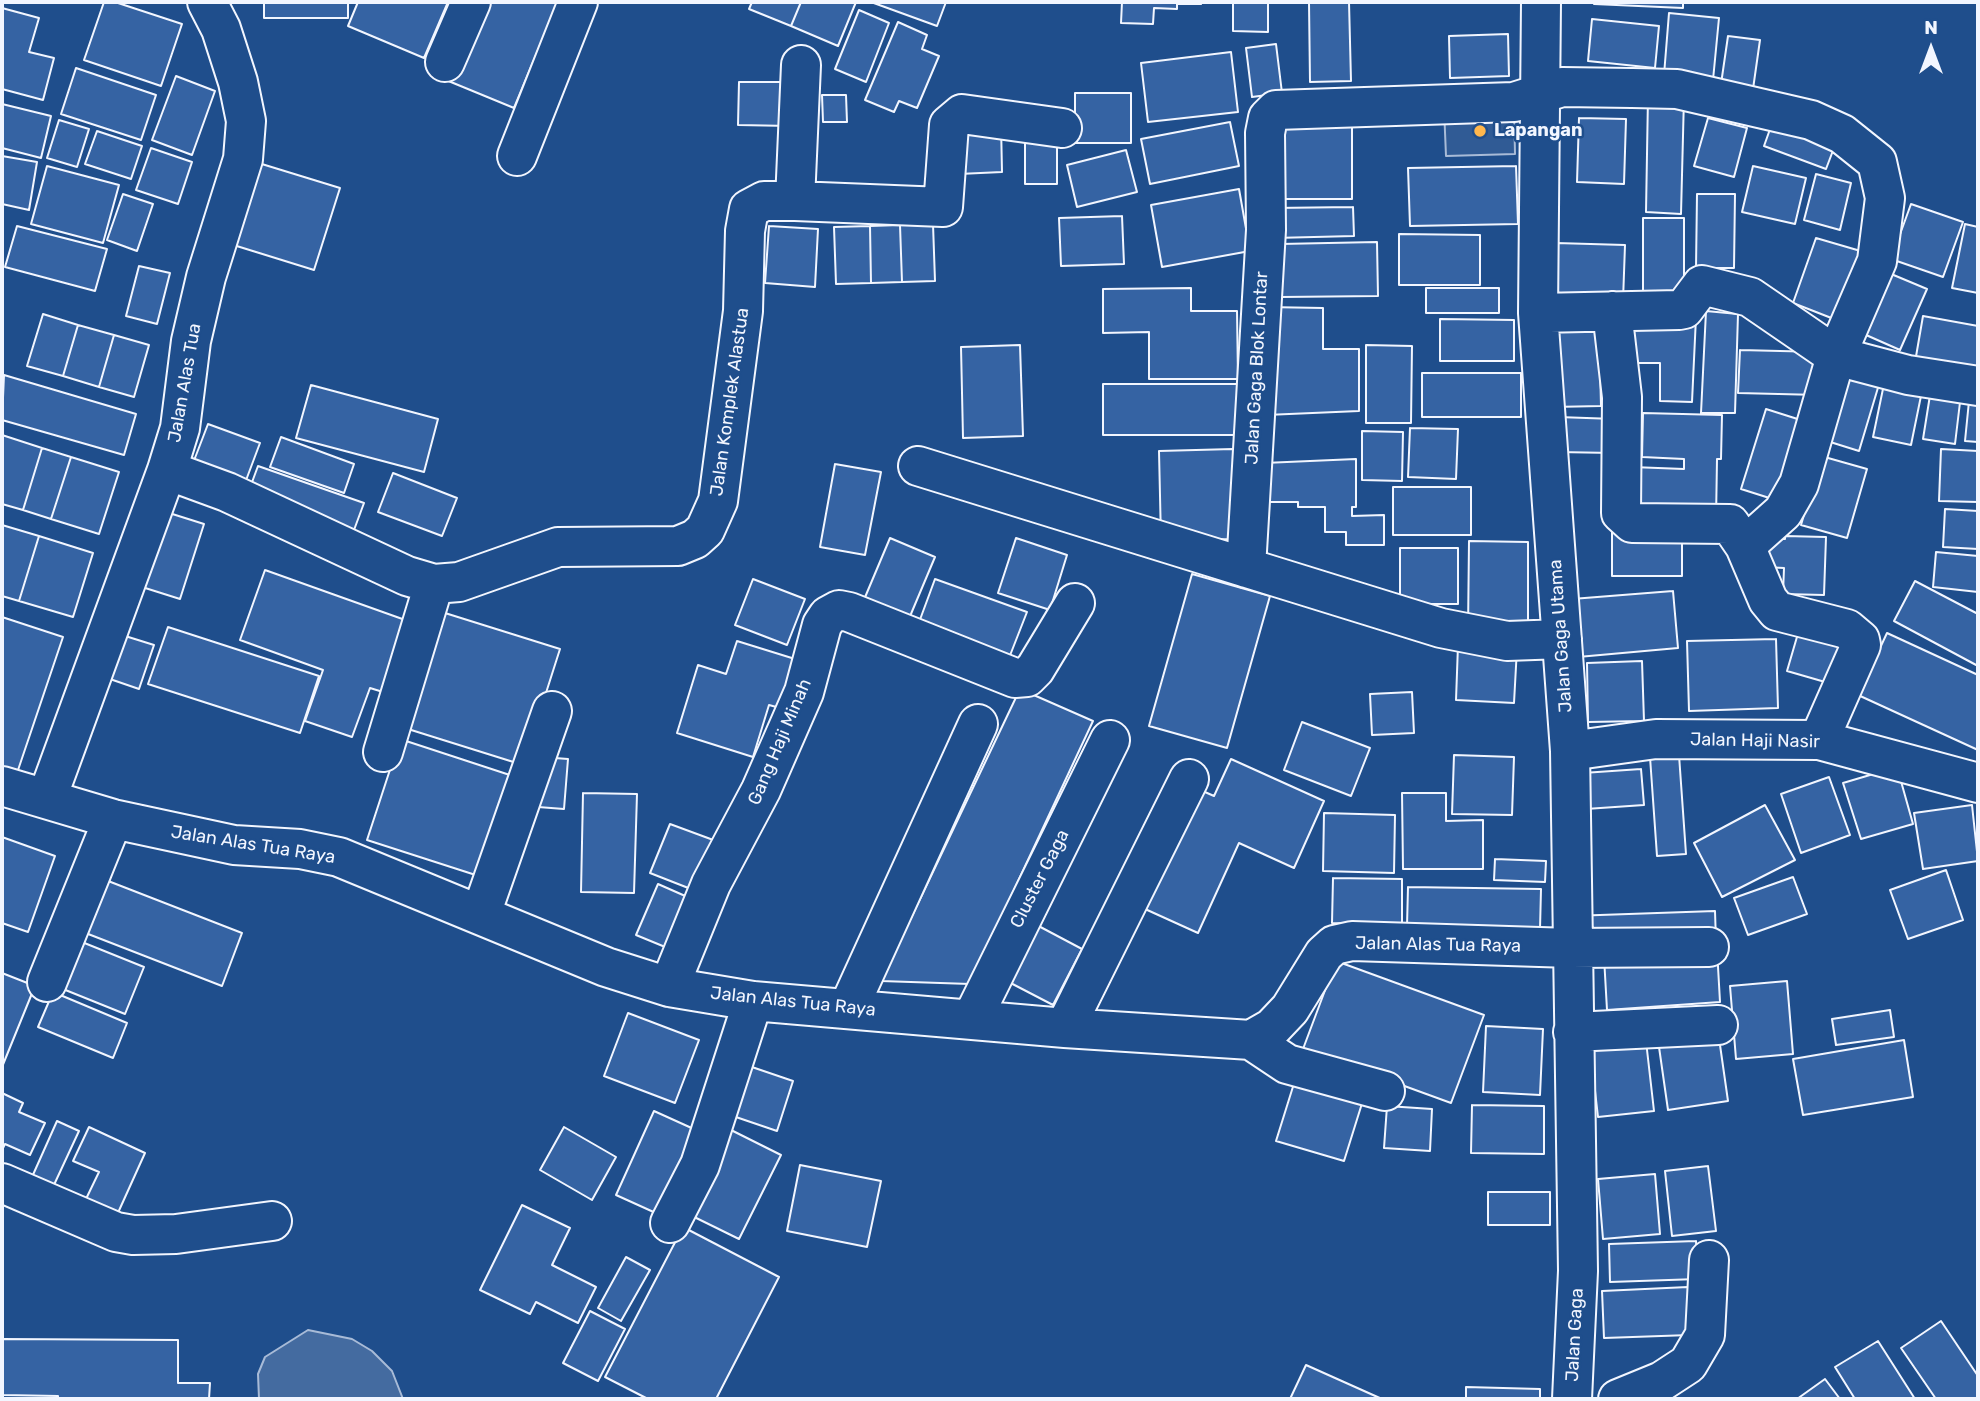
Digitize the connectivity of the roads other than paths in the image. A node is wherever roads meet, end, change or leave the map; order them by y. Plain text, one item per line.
1 (207, 2) edge
2 (471, 2) edge
3 (578, 2) edge
4 (1541, 2) edge
5 (445, 62) dead end
6 (801, 65) dead end
7 (1538, 93) junction
8 (1062, 128) dead end
9 (517, 156) dead end
10 (795, 201) junction
11 (1612, 312) junction
12 (1538, 313) junction
13 (1836, 356) junction
14 (1978, 386) edge
15 (918, 466) dead end
16 (167, 470) junction
17 (1745, 546) junction
18 (1246, 568) junction
19 (434, 584) junction
20 (1075, 603) dead end
21 (1562, 639) junction
22 (552, 711) dead end
23 (978, 724) dead end
24 (1110, 740) dead end
25 (1819, 740) junction
26 (1570, 751) junction
27 (383, 752) dead end
28 (1189, 779) dead end
29 (1978, 783) edge
30 (2, 786) edge
31 (47, 798) junction
32 (113, 819) junction
33 (481, 914) junction
34 (1709, 947) dead end
35 (1571, 948) junction
36 (47, 982) dead end
37 (669, 987) junction
38 (753, 1001) junction
39 (848, 1009) junction
40 (972, 1019) junction
41 (1718, 1025) dead end
42 (1065, 1028) junction
43 (1573, 1032) junction
44 (1251, 1040) junction
45 (1385, 1091) dead end
46 (2, 1183) edge
47 (272, 1221) dead end
48 (670, 1223) dead end
49 (1709, 1260) dead end
50 (1578, 1271) joint
51 (1572, 1399) edge
52 (1618, 1399) edge

1 - 16 street, Jalan Alas Tua
2 - 5 street
3 - 9 street
4 - 7 street, Jalan Gaga Utama
6 - 10 street
7 - 12 street, Jalan Gaga Utama
7 - 13 street
7 - 18 street, Jalan Gaga Blok Lontar
8 - 10 street, Jalan Komplek Alastua
10 - 19 street, Jalan Komplek Alastua
11 - 12 street
11 - 13 street
11 - 17 street
12 - 21 street, Jalan Gaga Utama
13 - 14 street
13 - 17 street
15 - 18 street
16 - 19 street, Jalan Komplek Alastua
16 - 31 street, Jalan Alas Tua
17 - 25 street
18 - 21 street
19 - 27 street
20 - 37 street, Gang Haji Minah
21 - 26 street, Jalan Gaga Utama
22 - 33 street
23 - 39 street
24 - 40 street, Cluster Gaga
25 - 26 street, Jalan Haji Nasir
25 - 29 street, Jalan Haji Nasir
26 - 35 street, Jalan Gaga Utama
28 - 42 street
30 - 31 street, Jalan Alas Tua Raya
31 - 32 street, Jalan Alas Tua Raya
32 - 33 street, Jalan Alas Tua Raya
32 - 36 street
33 - 37 street, Jalan Alas Tua Raya
34 - 35 street
35 - 43 street, Jalan Gaga Utama
35 - 44 street, Jalan Alas Tua Raya
37 - 38 street, Jalan Alas Tua Raya
38 - 39 street, Jalan Alas Tua Raya
38 - 48 street
39 - 40 street, Jalan Alas Tua Raya
40 - 42 street, Jalan Alas Tua Raya
41 - 43 street
42 - 44 street, Jalan Alas Tua Raya
43 - 50 street, Jalan Gaga Utama
44 - 45 street
46 - 47 street
49 - 52 street
50 - 51 street, Jalan Gaga

